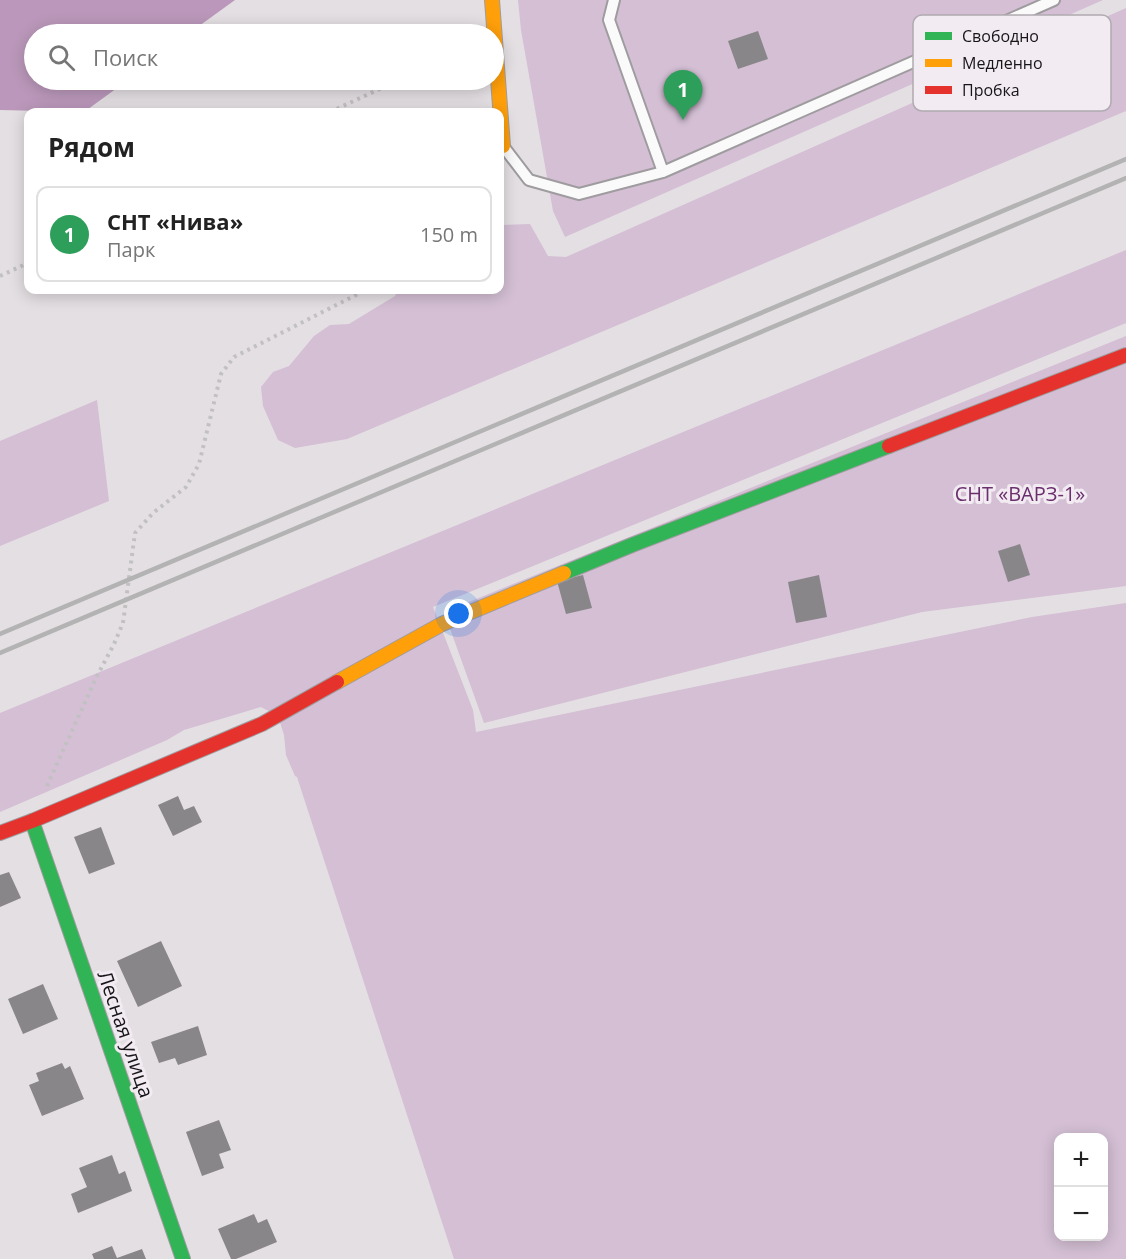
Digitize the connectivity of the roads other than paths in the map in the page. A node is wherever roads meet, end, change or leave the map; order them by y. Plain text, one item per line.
1 (492, 0) edge
2 (614, 0) edge
3 (1054, 0) edge
4 (1020, 15) edge
5 (494, 24) edge
6 (913, 62) edge
7 (498, 90) edge
8 (499, 108) edge
9 (504, 149) edge
10 (663, 172) junction
11 (1126, 355) edge
12 (32, 821) junction
13 (0, 833) edge
14 (183, 1259) edge

1 - 5 street
2 - 10 lane
3 - 4 lane
6 - 10 lane
7 - 8 street
9 - 10 lane
11 - 12 street
12 - 13 street
12 - 14 street, Лесная улица

